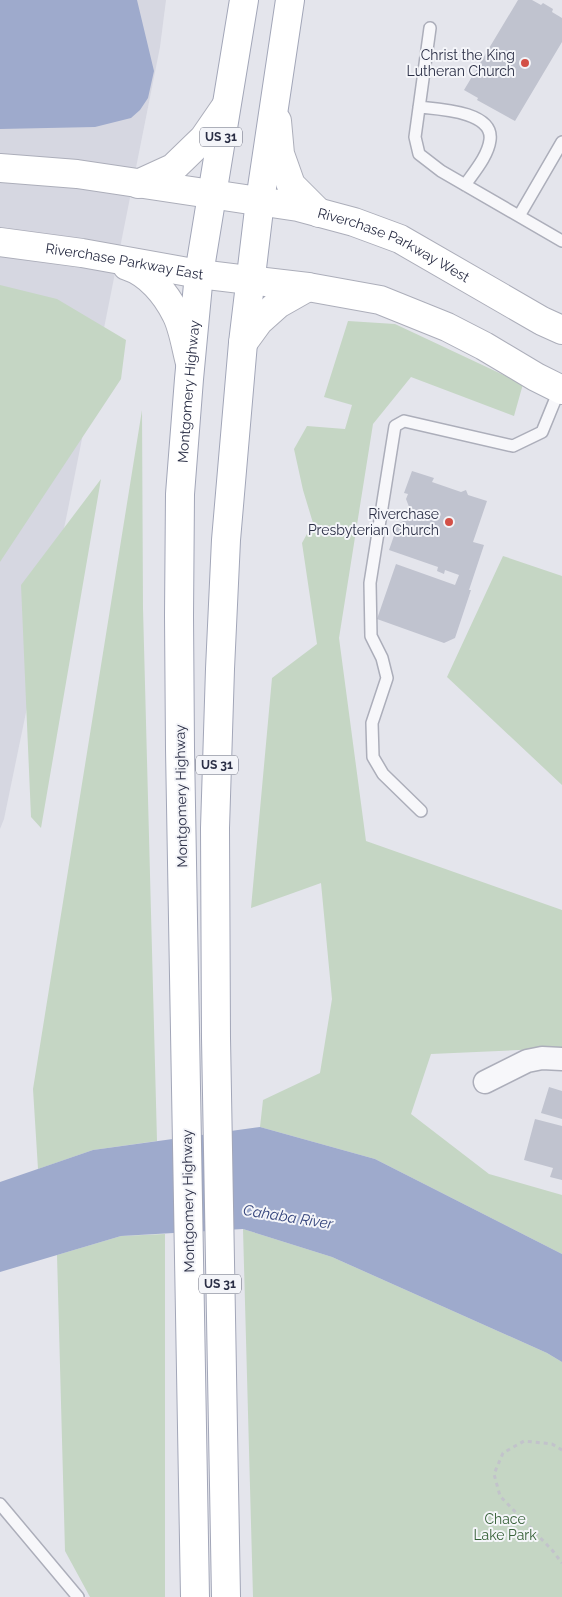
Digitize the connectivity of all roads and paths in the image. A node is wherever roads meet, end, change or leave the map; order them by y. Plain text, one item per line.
1 (244, 0) edge
2 (290, 0) edge
3 (430, 28) dead end
4 (275, 96) junction
5 (226, 106) junction
6 (419, 107) junction
7 (562, 142) edge
8 (0, 168) edge
9 (138, 184) junction
10 (465, 185) junction
11 (212, 194) junction
12 (260, 201) junction
13 (319, 213) junction
14 (518, 216) junction
15 (562, 241) edge
16 (0, 242) edge
17 (82, 252) junction
18 (199, 274) junction
19 (250, 280) junction
20 (308, 287) junction
21 (562, 330) edge
22 (243, 343) junction
23 (190, 363) junction
24 (561, 388) edge
25 (421, 811) dead end
26 (562, 1059) edge
27 (485, 1082) dead end
28 (562, 1450) edge
29 (0, 1504) edge
30 (562, 1563) edge
31 (78, 1597) edge
32 (195, 1597) edge
33 (226, 1597) edge

1 - 5 main road, Montgomery Highway / US 31
2 - 4 main road, US 31
3 - 6 lane
4 - 12 main road, US 31
4 - 13 main road
5 - 9 main road
5 - 11 main road, Montgomery Highway / US 31
6 - 10 lane
6 - 10 lane
7 - 14 lane
8 - 9 main road
9 - 11 main road
10 - 14 lane
11 - 12 main road, Riverchase Parkway West
11 - 18 main road, Montgomery Highway / US 31
12 - 13 main road, Riverchase Parkway West
12 - 19 main road, US 31
13 - 21 main road, Riverchase Parkway West
14 - 15 lane
16 - 17 main road, Riverchase Parkway East
17 - 18 main road, Riverchase Parkway East
17 - 23 main road
18 - 19 main road, Riverchase Parkway East
18 - 23 main road, Montgomery Highway / US 31
19 - 20 main road
19 - 22 main road, US 31
20 - 22 main road
20 - 24 main road
22 - 33 main road, US 31
23 - 32 main road, Montgomery Highway / US 31
24 - 25 lane
26 - 27 street
28 - 30 path
29 - 31 lane

